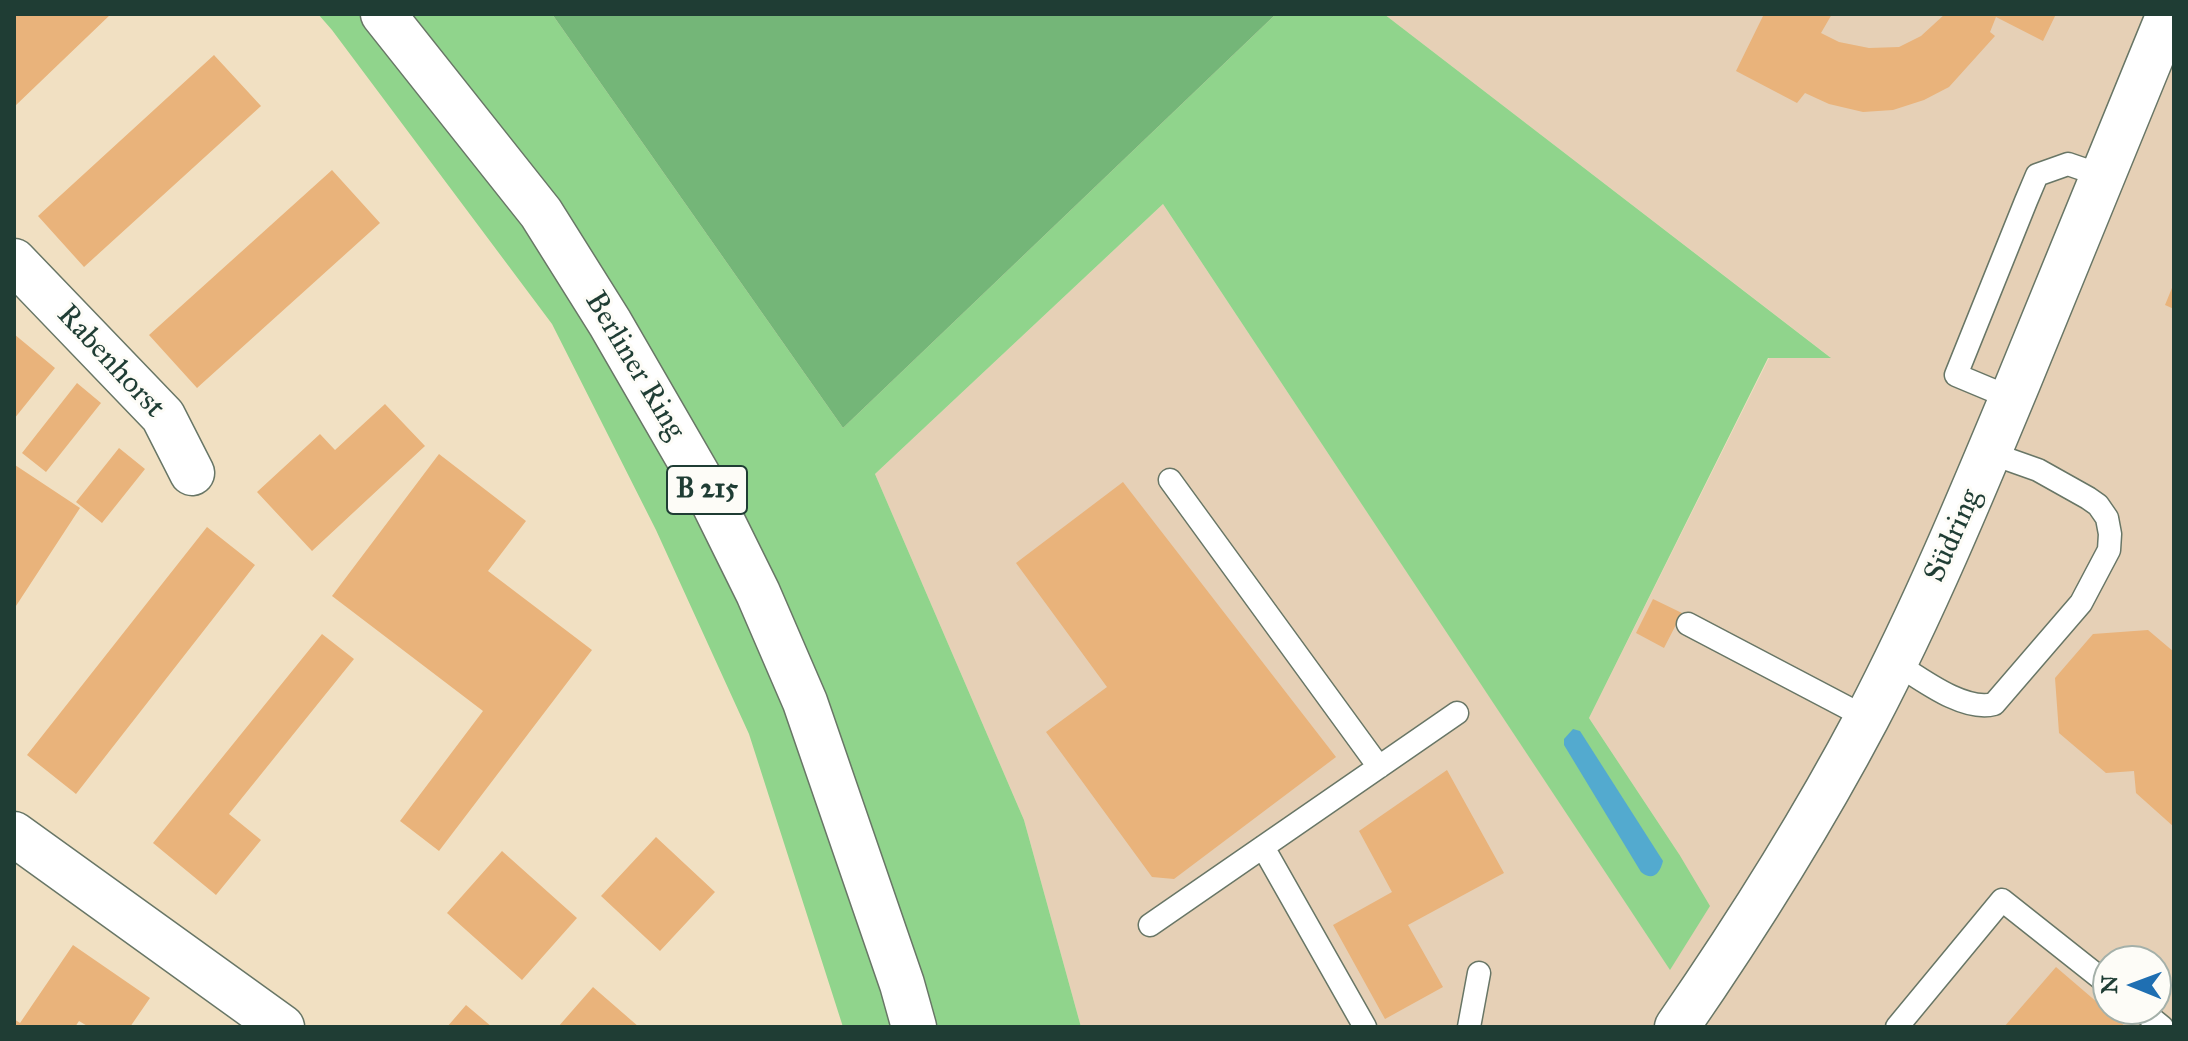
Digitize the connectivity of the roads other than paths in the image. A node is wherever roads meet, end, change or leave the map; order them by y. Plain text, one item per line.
1 (383, 14) edge
2 (2169, 14) edge
3 (2103, 176) junction
4 (14, 261) edge
5 (2011, 398) junction
6 (1990, 453) junction
7 (192, 473) dead end
8 (1170, 480) dead end
9 (1688, 624) dead end
10 (1894, 662) junction
11 (1457, 713) dead end
12 (1867, 718) junction
13 (1379, 767) junction
14 (14, 834) edge
15 (1263, 847) junction
16 (1150, 925) dead end
17 (2092, 971) edge
18 (1479, 973) dead end
19 (1679, 1026) edge
20 (282, 1027) edge
21 (914, 1027) edge
22 (1365, 1027) edge
23 (1469, 1027) edge
24 (1897, 1027) edge

1 - 21 main road, Berliner Ring / B 215
2 - 3 main road, Südring
3 - 5 main road, Südring
3 - 5 lane
4 - 7 main road, Rabenhorst
5 - 6 main road, Südring
6 - 10 main road, Südring
6 - 10 lane
8 - 13 lane
9 - 12 lane
10 - 12 main road, Südring
11 - 13 lane
12 - 19 main road, Südring
13 - 15 lane
14 - 20 main road
15 - 16 lane
15 - 22 lane
17 - 24 lane
18 - 23 lane

